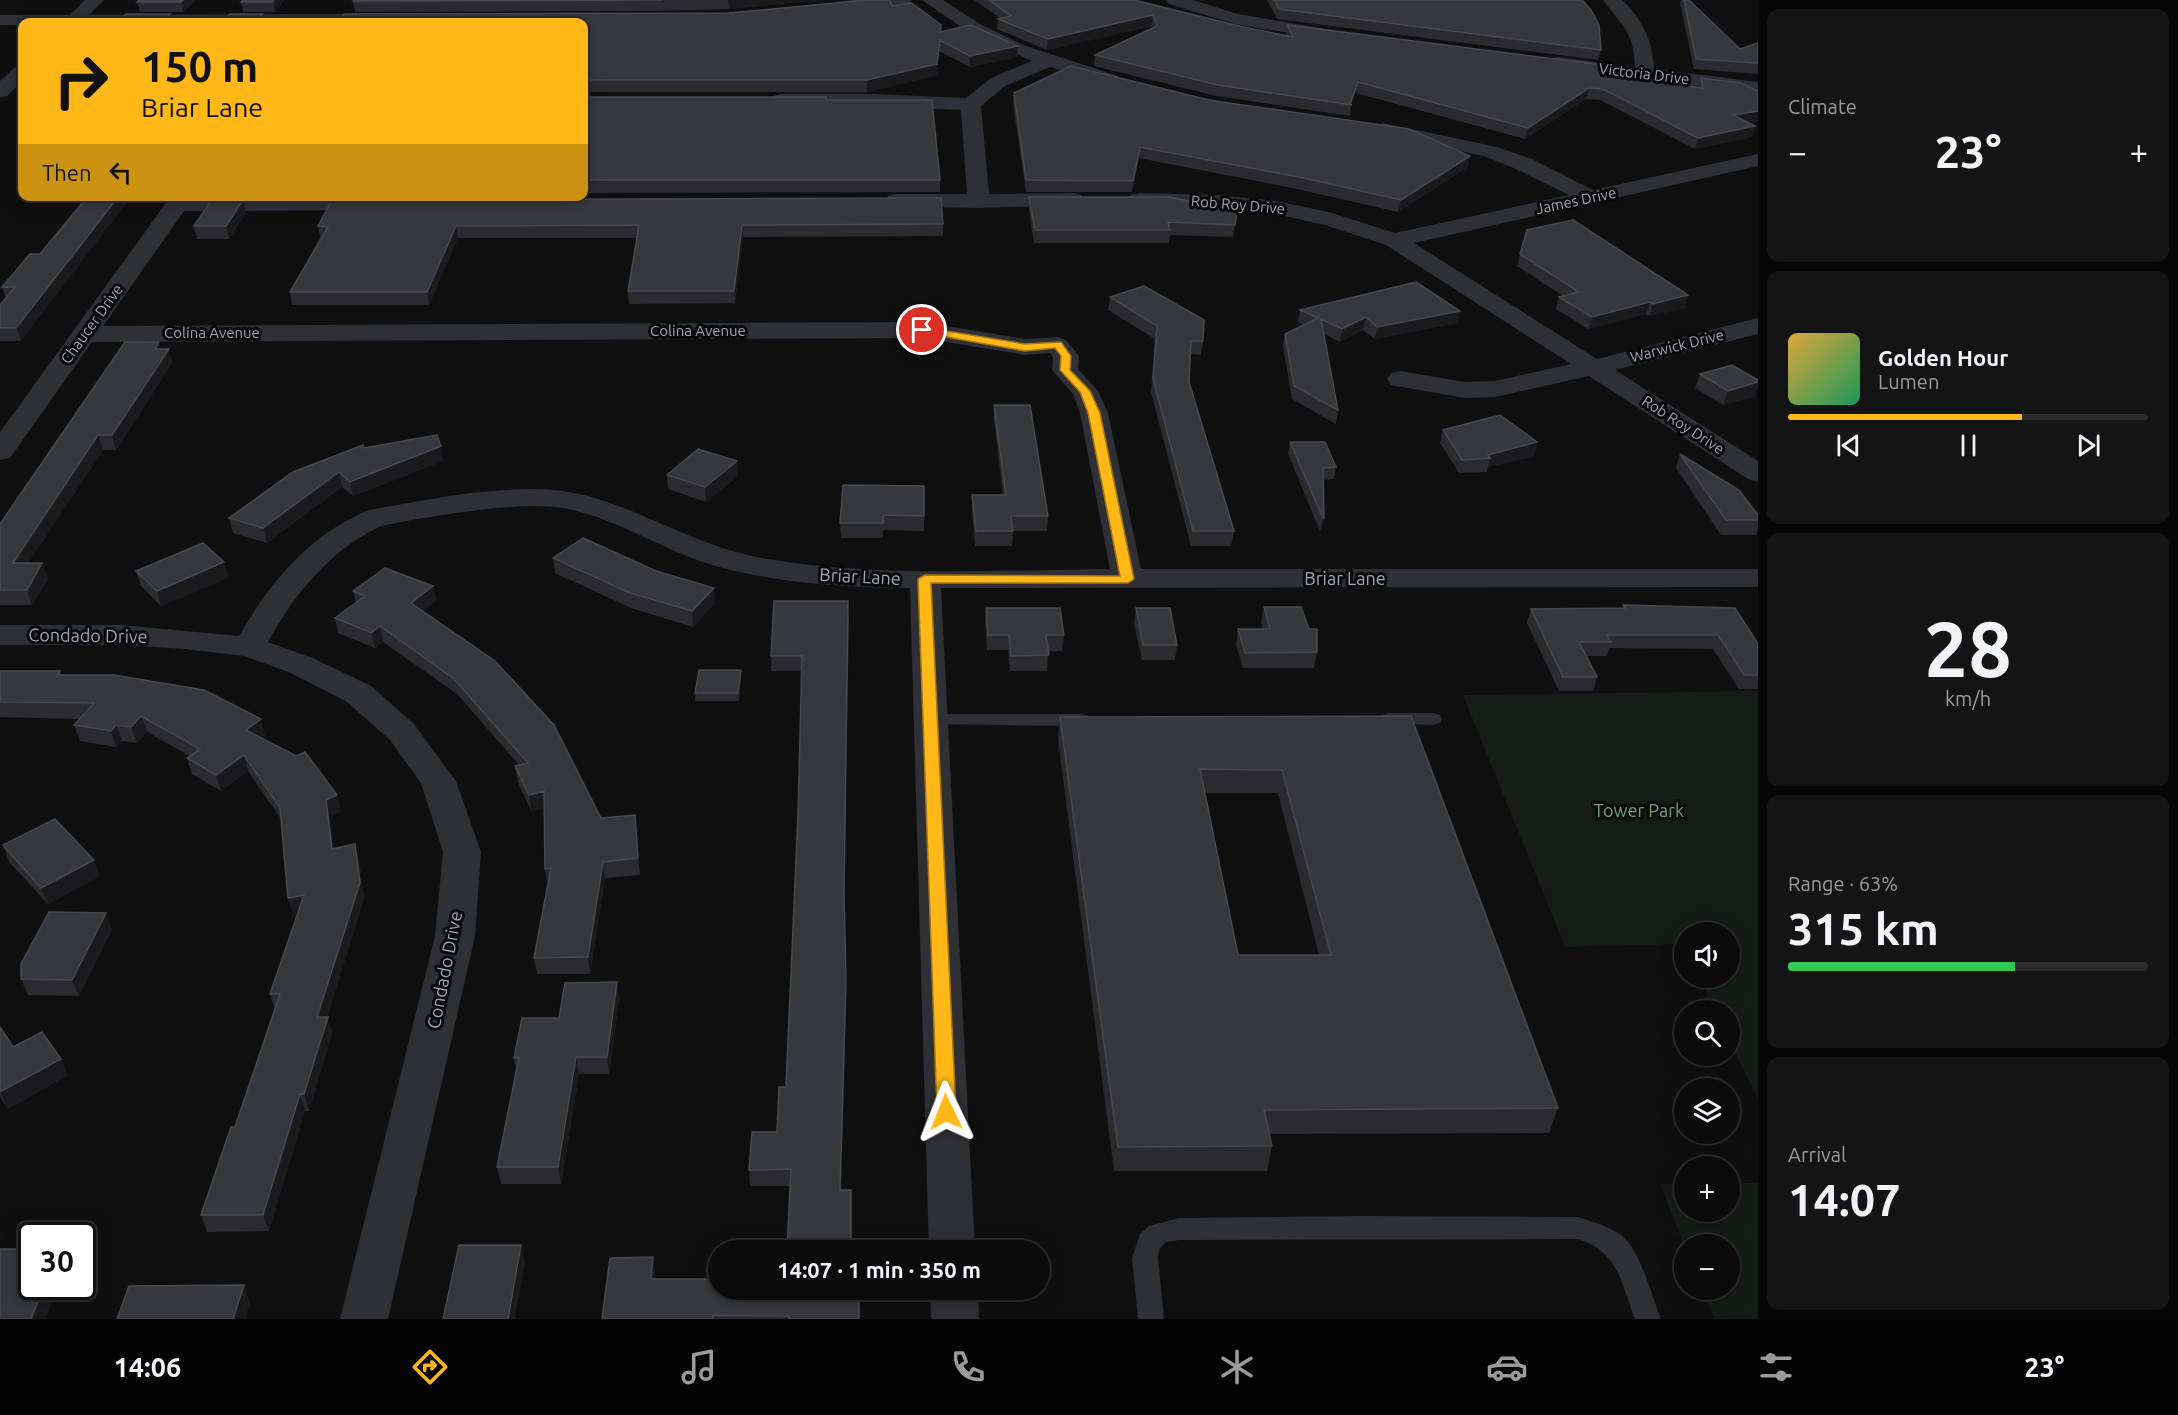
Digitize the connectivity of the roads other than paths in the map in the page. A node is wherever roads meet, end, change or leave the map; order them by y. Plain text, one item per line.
1 (95, 0) edge
2 (326, 0) edge
3 (903, 0) edge
4 (931, 0) edge
5 (1612, 0) edge
6 (1190, 2) edge
7 (821, 8) edge
8 (76, 18) edge
9 (312, 18) edge
10 (0, 20) edge
11 (18, 20) edge
12 (1345, 37) edge
13 (1542, 61) edge
14 (1046, 62) junction
15 (18, 74) edge
16 (1645, 74) junction
17 (1131, 86) edge
18 (1758, 88) edge
19 (0, 92) edge
20 (756, 100) edge
21 (971, 104) junction
22 (1366, 126) edge
23 (1758, 160) edge
24 (1592, 198) junction
25 (179, 201) edge
26 (252, 201) edge
27 (872, 201) edge
28 (979, 201) junction
29 (395, 203) edge
30 (1394, 240) junction
31 (1758, 326) edge
32 (85, 334) junction
33 (1595, 367) junction
34 (1400, 379) dead end
35 (0, 452) edge
36 (1758, 473) edge
37 (1758, 578) edge
38 (925, 579) junction
39 (1128, 579) junction
40 (0, 635) edge
41 (249, 647) junction
42 (1376, 719) edge
43 (1433, 719) dead end
44 (931, 720) junction
45 (1096, 720) edge
46 (952, 1240) edge
47 (954, 1300) edge
48 (364, 1319) edge
49 (955, 1319) edge
50 (1151, 1319) edge
51 (1648, 1319) edge

1 - 8 street
2 - 9 street
3 - 7 street
4 - 14 street
5 - 16 street
6 - 12 street
10 - 11 street
13 - 16 street, Victoria Drive
14 - 17 street
14 - 21 street
15 - 19 street
16 - 18 street, Victoria Drive
20 - 21 street
21 - 28 street
22 - 24 street
23 - 24 street, James Drive
24 - 30 street, James Drive
25 - 32 street, Chaucer Drive
26 - 29 street
27 - 28 street, Rob Roy Drive
28 - 30 street, Rob Roy Drive
30 - 33 street, Rob Roy Drive
31 - 33 street, Warwick Drive
32 - 35 street, Chaucer Drive
32 - 39 street, Colina Avenue
33 - 34 street, Warwick Drive
33 - 36 street, Rob Roy Drive
37 - 39 street, Briar Lane
38 - 39 street, Briar Lane
38 - 41 street, Briar Lane
38 - 44 street
40 - 41 street, Condado Drive
41 - 48 street, Condado Drive
42 - 43 lane
44 - 45 lane
44 - 46 street
47 - 49 street
50 - 51 lane

